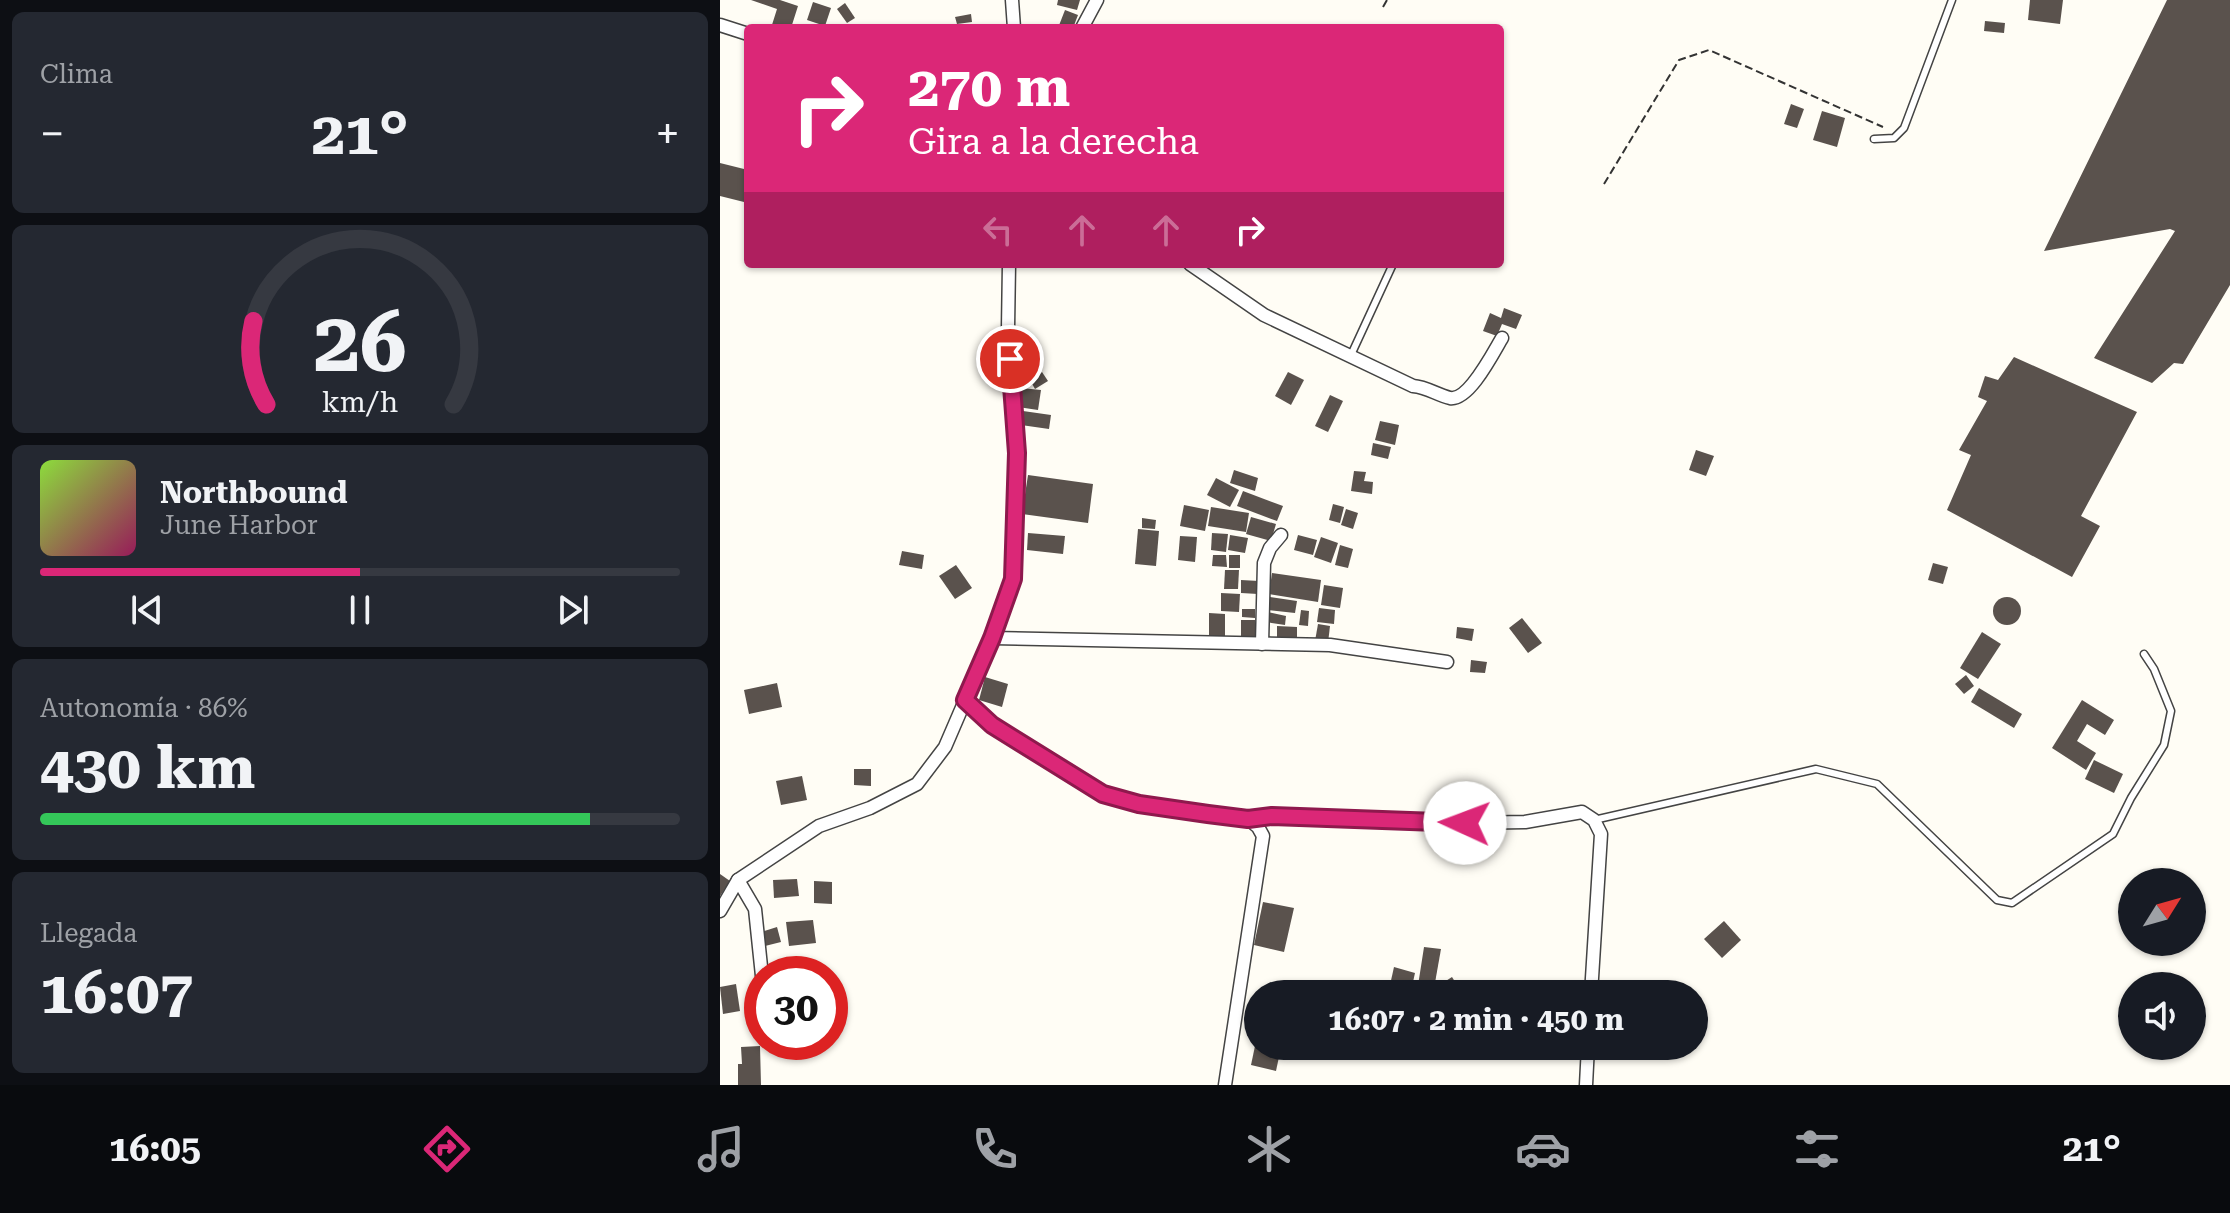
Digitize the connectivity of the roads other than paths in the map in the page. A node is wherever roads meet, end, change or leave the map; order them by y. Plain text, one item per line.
1 (1012, 0) edge
2 (1097, 0) edge
3 (1952, 0) edge
4 (1014, 24) edge
5 (1084, 24) edge
6 (720, 25) edge
7 (744, 33) edge
8 (1874, 139) dead end
9 (1009, 268) edge
10 (1196, 268) edge
11 (1391, 268) edge
12 (1502, 338) dead end
13 (1350, 356) junction
14 (1281, 535) dead end
15 (992, 638) junction
16 (1262, 644) junction
17 (2144, 654) dead end
18 (1447, 662) dead end
19 (965, 700) junction
20 (1248, 819) junction
21 (1594, 820) junction
22 (738, 880) junction
23 (720, 911) edge
24 (760, 956) edge
25 (1592, 980) edge
26 (1587, 1060) edge
27 (1225, 1085) edge
28 (1586, 1085) edge

1 - 4 street
2 - 5 street
3 - 8 lane
6 - 7 street
9 - 15 street
10 - 13 street
11 - 13 lane
12 - 13 street
14 - 16 street
15 - 16 street
15 - 19 street
16 - 18 street
17 - 21 lane
19 - 20 street
19 - 22 street
20 - 21 street
20 - 27 street
21 - 25 street
22 - 23 street
22 - 24 street
26 - 28 street

